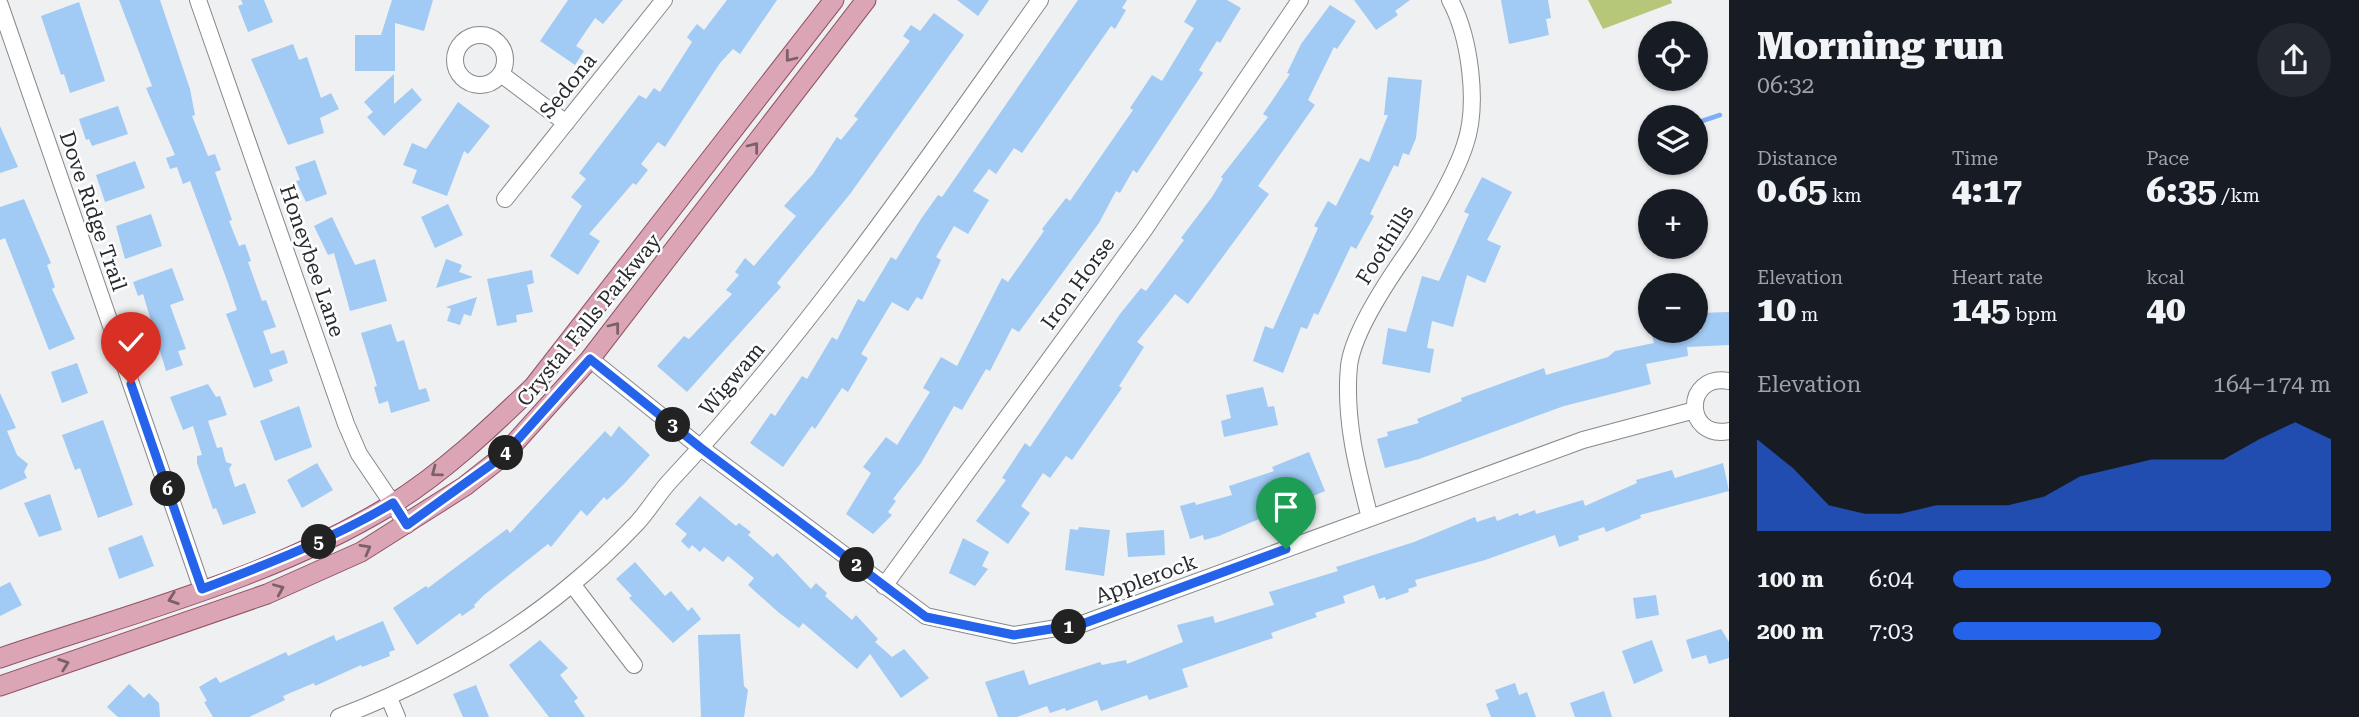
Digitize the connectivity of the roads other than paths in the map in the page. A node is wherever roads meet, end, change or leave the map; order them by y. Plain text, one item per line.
1 (198, 0) edge
2 (664, 0) edge
3 (866, 0) edge
4 (1040, 0) edge
5 (1300, 0) edge
6 (1450, 0) edge
7 (831, 1) edge
8 (0, 5) edge
9 (852, 20) junction
10 (501, 74) dead end
11 (566, 123) junction
12 (505, 198) dead end
13 (590, 359) junction
14 (1729, 381) edge
15 (1695, 410) junction
16 (1729, 431) edge
17 (701, 448) junction
18 (393, 503) junction
19 (1370, 518) junction
20 (407, 525) junction
21 (572, 584) junction
22 (884, 586) junction
23 (202, 589) junction
24 (0, 658) edge
25 (634, 665) dead end
26 (0, 686) edge
27 (389, 698) junction
28 (339, 717) edge
29 (397, 717) edge

1 - 18 street, Honeybee Lane
2 - 11 street, Sedona
3 - 9 main road, Crystal Falls Parkway
4 - 17 street, Wigwam
5 - 22 street, Iron Horse
6 - 19 street, Foothills
7 - 9 street
7 -> 18 main road, Crystal Falls Parkway
8 - 23 street, Dove Ridge Trail
13 -> 9 main road, Crystal Falls Parkway
10 - 11 street
11 - 12 street, Sedona
13 - 17 street, Applerock
13 - 20 main road, Crystal Falls Parkway
14 - 15 street
15 - 16 street
15 - 19 street, Applerock
17 - 21 street, Wigwam
17 - 22 street, Applerock
18 - 20 street, Honeybee Lane
18 - 23 main road, Crystal Falls Parkway
19 - 22 street, Applerock
26 -> 20 main road, Crystal Falls Parkway
21 - 25 street
21 - 27 street, Wigwam
23 -> 24 main road, Crystal Falls Parkway
27 - 28 street, Wigwam
27 - 29 street

